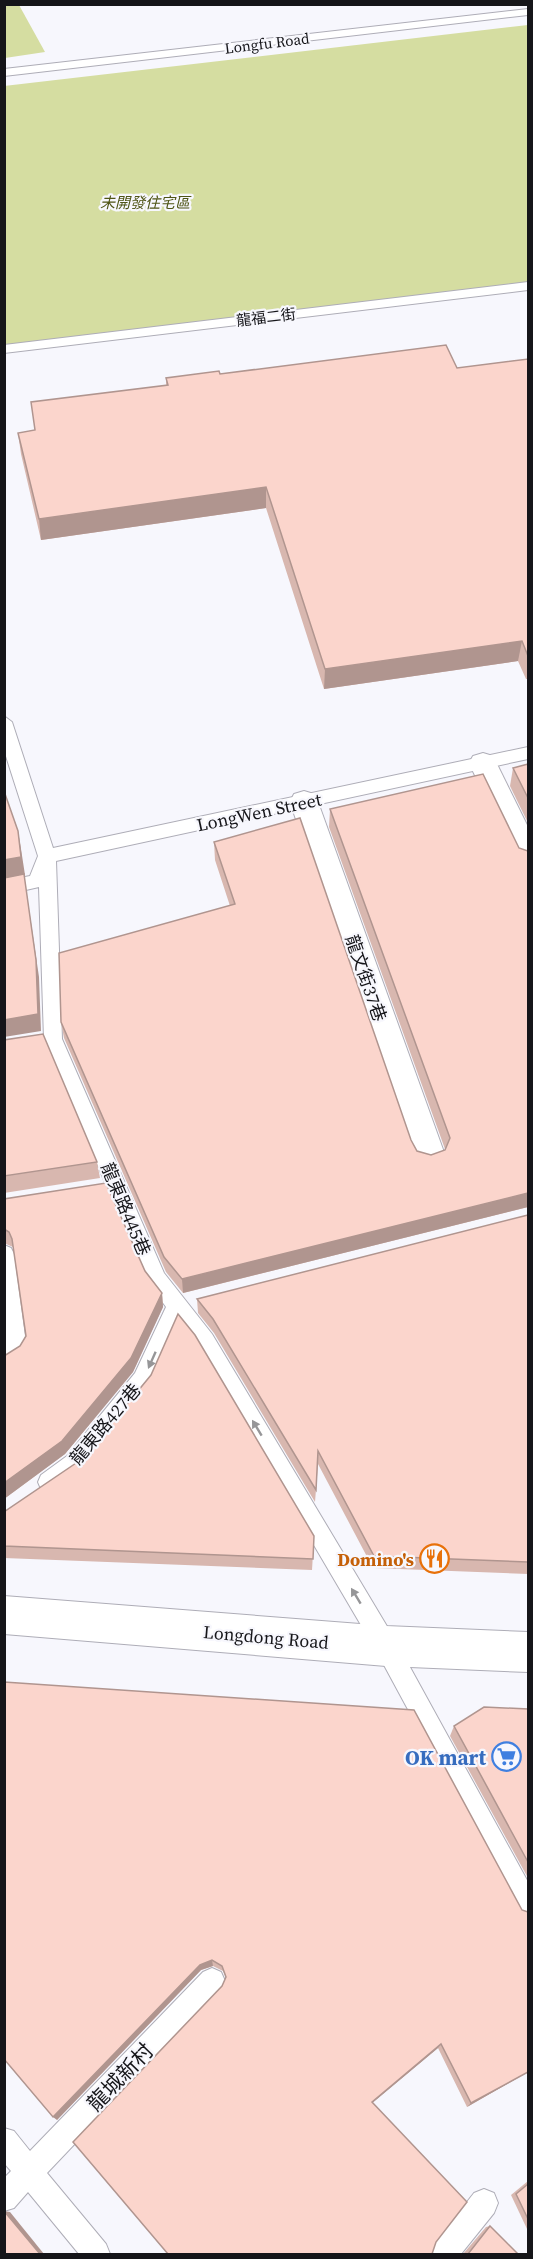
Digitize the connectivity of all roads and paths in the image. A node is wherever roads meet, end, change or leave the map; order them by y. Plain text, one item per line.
1 (528, 12) edge
2 (4, 73) edge
3 (528, 286) edge
4 (4, 349) edge
5 (4, 722) edge
6 (528, 753) edge
7 (483, 763) junction
8 (304, 802) junction
9 (47, 856) junction
10 (528, 857) edge
11 (4, 888) edge
12 (53, 1039) junction
13 (33, 1042) edge
14 (428, 1155) edge
15 (117, 1186) junction
16 (94, 1190) edge
17 (4, 1254) edge
18 (198, 1301) edge
19 (176, 1307) junction
20 (4, 1362) edge
21 (31, 1496) edge
22 (4, 1615) edge
23 (386, 1646) junction
24 (528, 1652) edge
25 (528, 1906) edge
26 (212, 1981) edge
27 (4, 2141) edge
28 (29, 2172) junction
29 (4, 2198) edge
30 (484, 2203) dead end
31 (96, 2254) edge
32 (444, 2254) edge

1 - 2 lane, Longfu Road
3 - 4 lane, 龍福二街
5 - 9 lane, 龍東路445巷
6 - 7 lane, LongWen Street
7 - 8 lane, LongWen Street
7 - 10 street
8 - 9 lane, LongWen Street
8 - 14 street, 龍文街37巷
9 - 11 lane
9 - 12 lane, 龍東路445巷
12 - 13 lane
12 - 15 lane, 龍東路445巷
15 - 16 lane
15 - 19 lane, 龍東路445巷
17 - 20 lane
18 - 19 lane
19 -> 21 lane, 龍東路427巷
23 -> 19 lane, 龍東路445巷
22 - 23 street, Longdong Road
23 - 24 street, Longdong Road
23 - 25 lane, 龍東路445巷
26 - 28 lane, 龍城新村
27 - 28 lane
28 - 29 lane, 龍城新村
28 - 31 lane
30 - 32 lane

